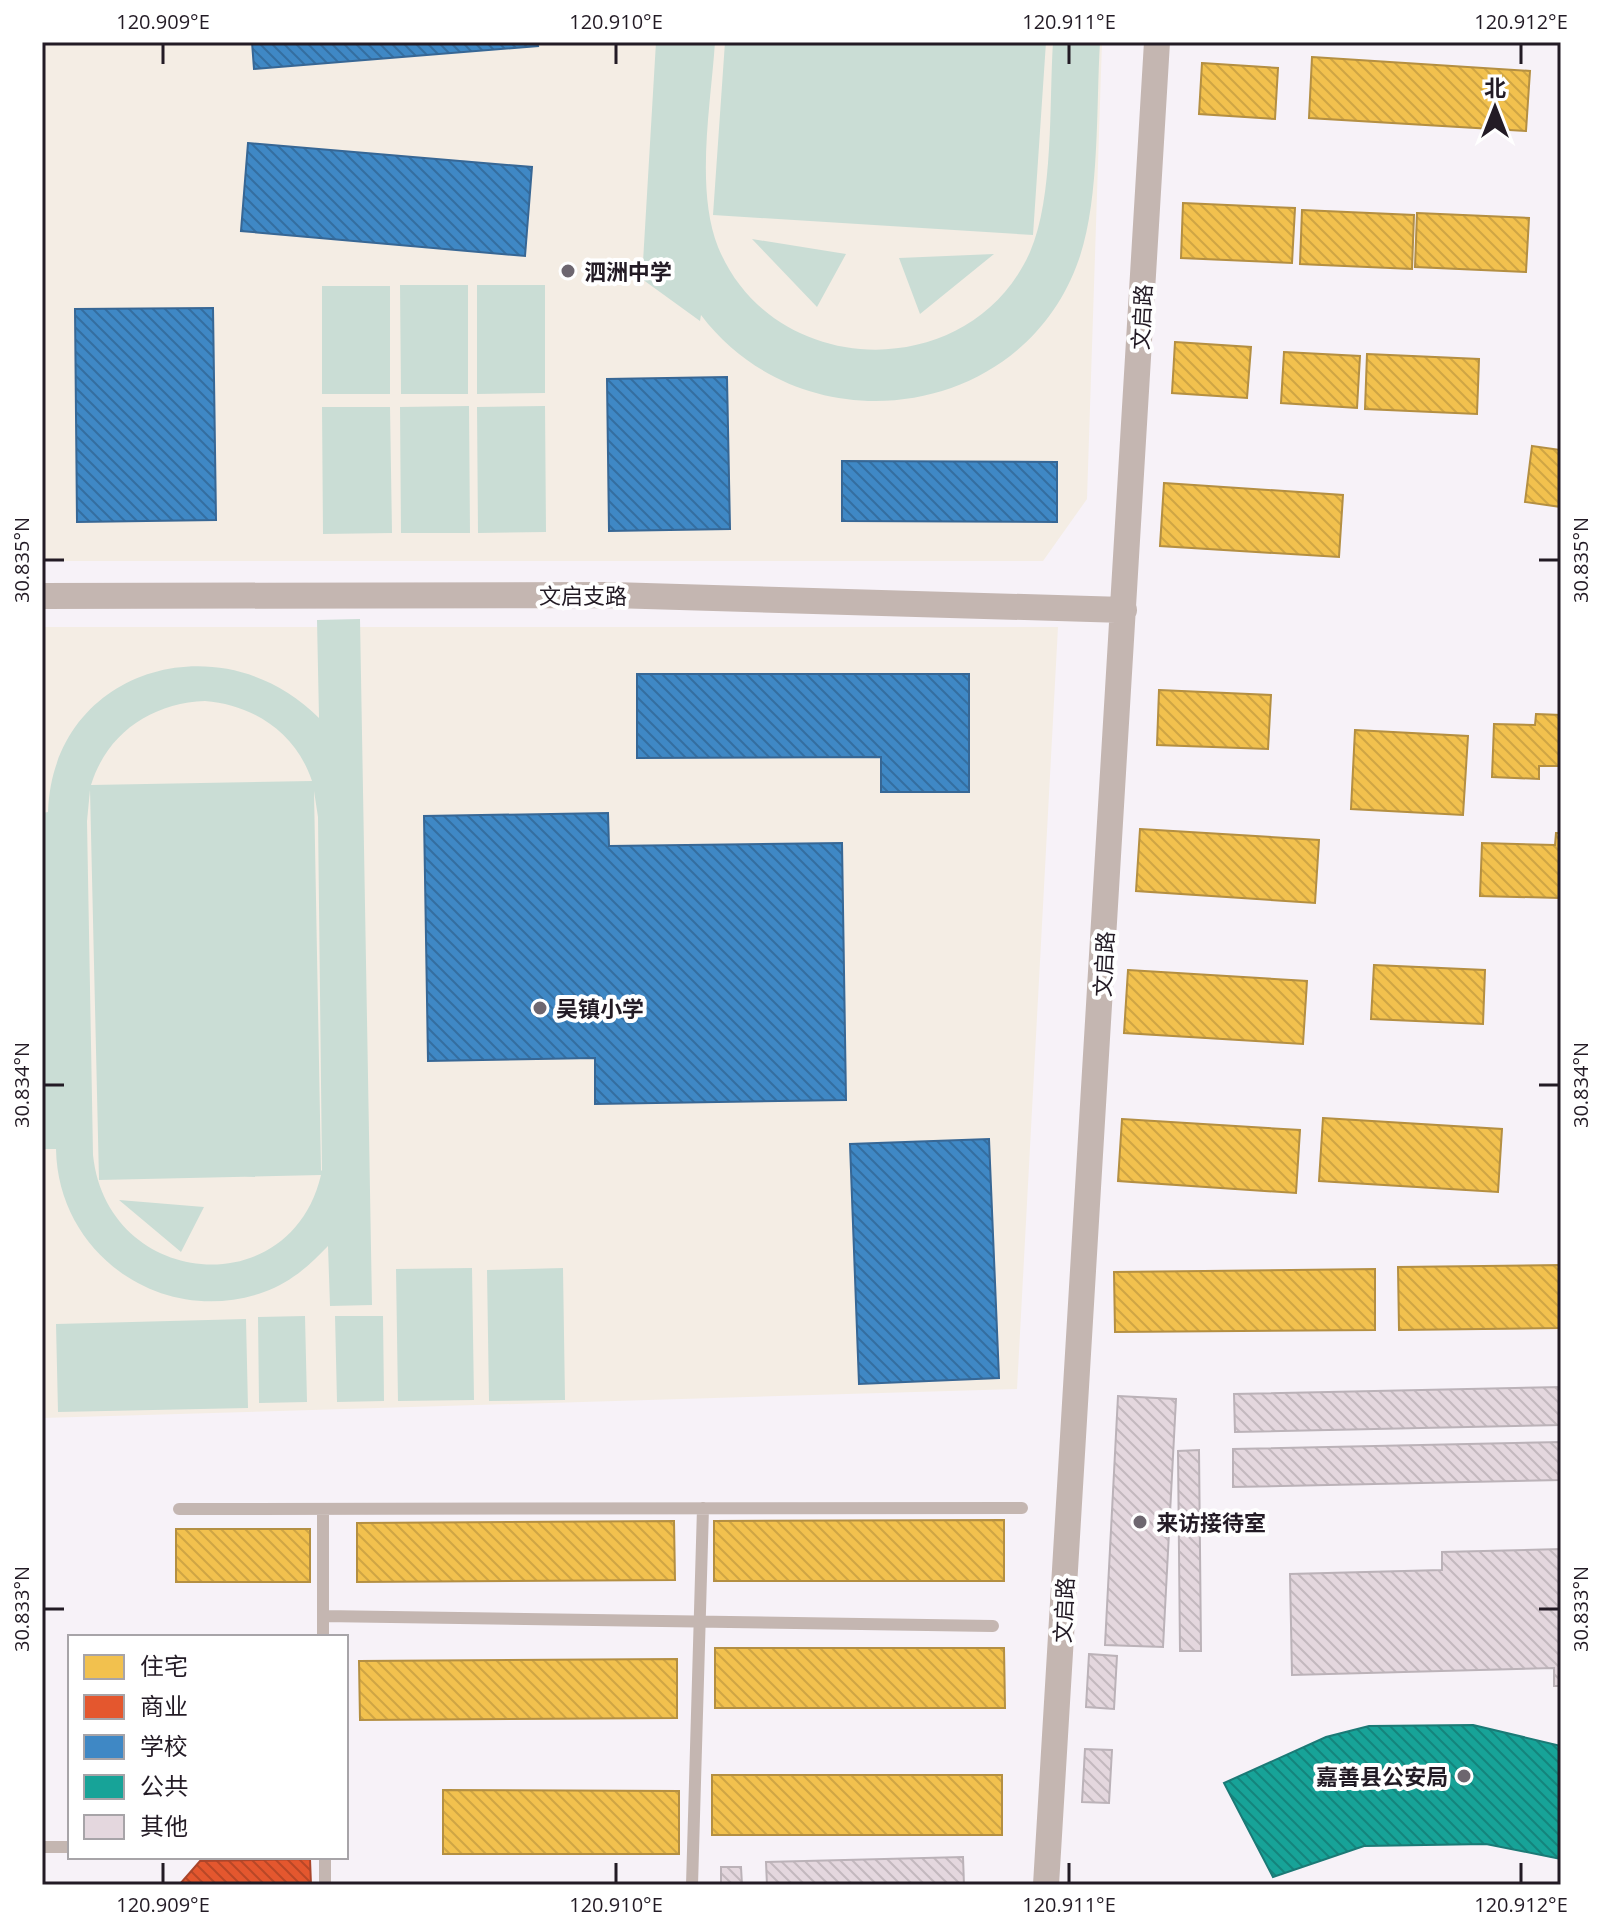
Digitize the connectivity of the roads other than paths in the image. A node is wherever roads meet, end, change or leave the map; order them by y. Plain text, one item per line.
1 (1157, 42) edge
2 (42, 596) edge
3 (1124, 610) junction
4 (703, 1508) junction
5 (1022, 1508) dead end
6 (179, 1509) dead end
7 (323, 1509) junction
8 (323, 1616) junction
9 (698, 1622) junction
10 (993, 1626) dead end
11 (323, 1635) edge
12 (42, 1847) edge
13 (68, 1847) edge
14 (325, 1859) edge
15 (325, 1885) edge
16 (692, 1885) edge
17 (1046, 1885) edge

1 - 3 street, 文启路
2 - 3 street, 文启支路
3 - 17 street, 文启路
4 - 5 lane
4 - 7 lane
4 - 9 lane
6 - 7 lane
7 - 8 lane
8 - 9 lane
8 - 11 lane
9 - 10 lane
9 - 16 lane
12 - 13 lane
14 - 15 lane

